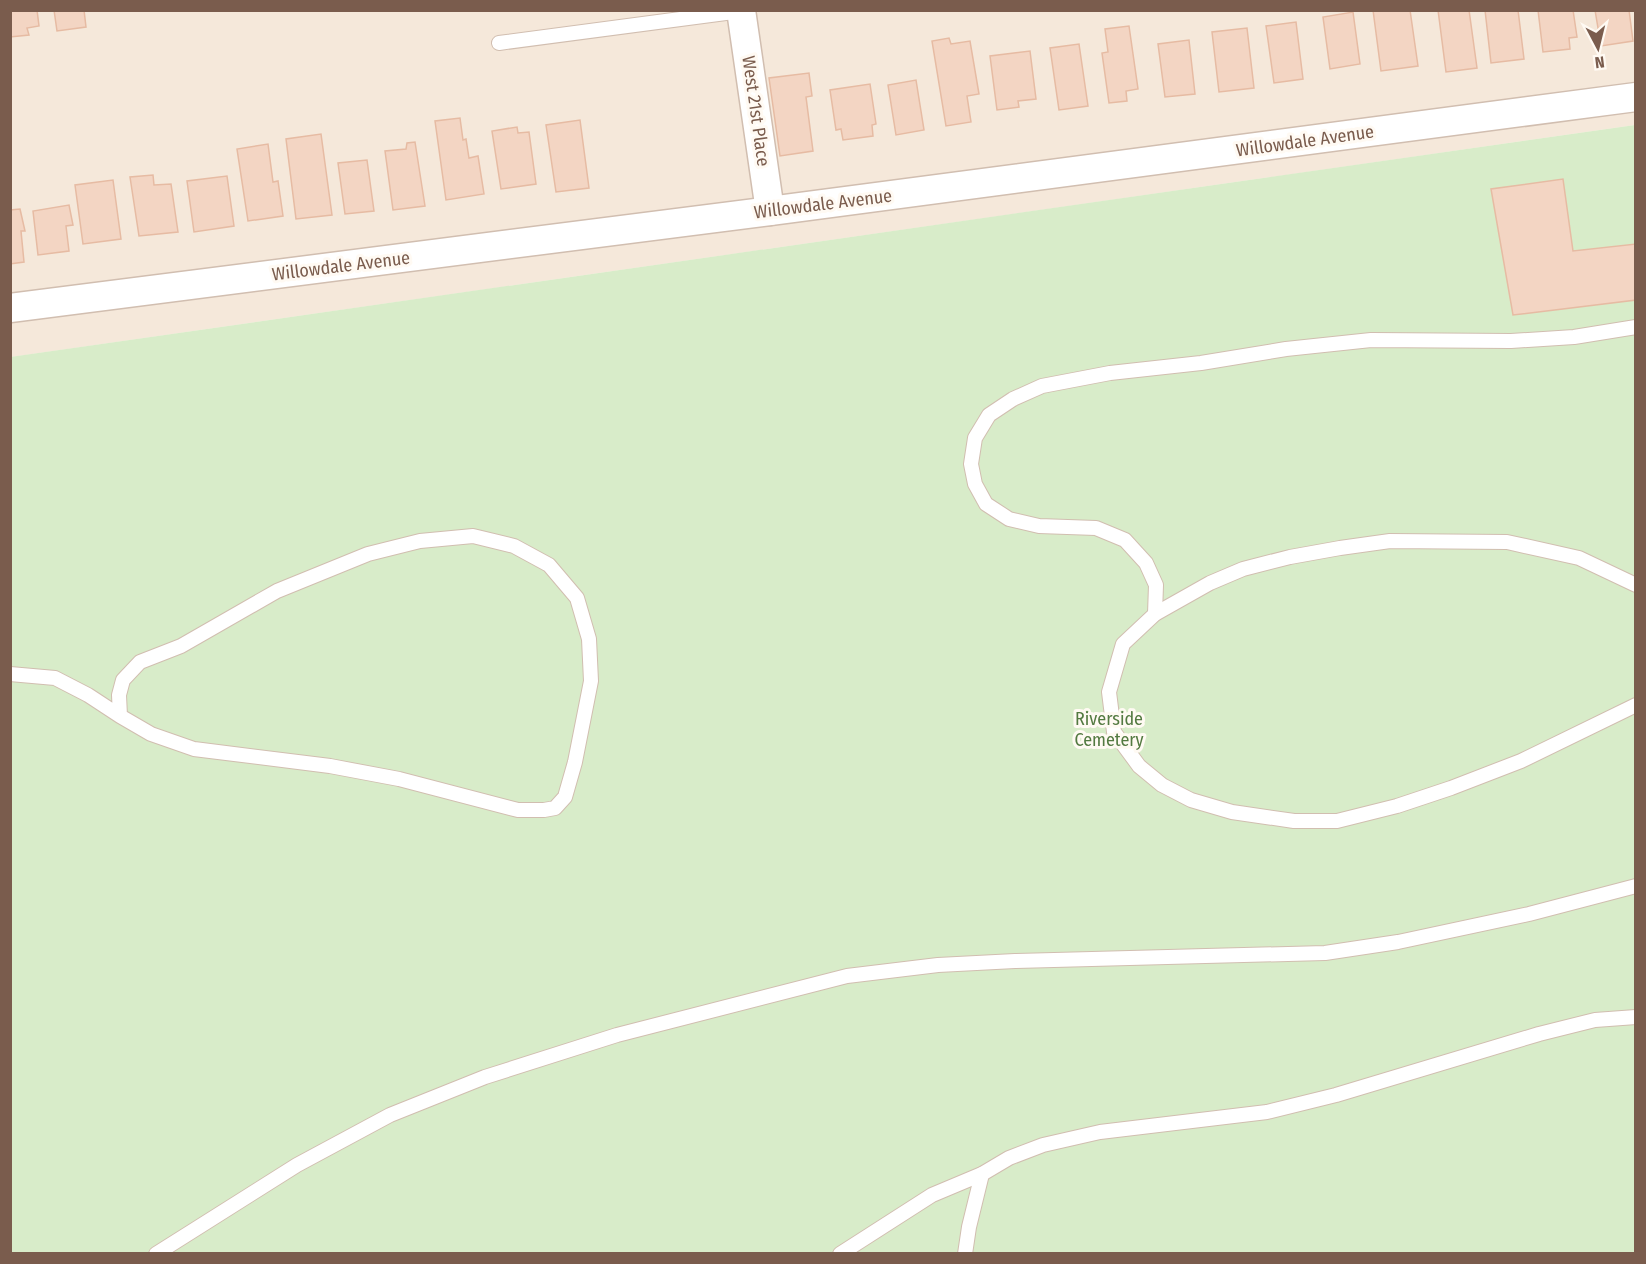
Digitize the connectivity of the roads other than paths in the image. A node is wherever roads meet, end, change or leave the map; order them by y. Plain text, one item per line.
1 (741, 11) edge
2 (500, 43) dead end
3 (1635, 97) edge
4 (771, 212) junction
5 (10, 308) edge
6 (1635, 327) edge
7 (1635, 585) edge
8 (1155, 614) junction
9 (10, 674) edge
10 (1635, 705) edge
11 (120, 716) junction
12 (1635, 886) edge
13 (1635, 1017) edge
14 (982, 1174) junction
15 (156, 1254) edge
16 (840, 1254) edge
17 (965, 1254) edge

1 - 2 lane
1 - 4 street, West 21st Place
3 - 4 street, Willowdale Avenue
4 - 5 street, Willowdale Avenue
6 - 8 lane
7 - 8 lane
8 - 10 lane
9 - 11 lane
11 - 11 lane
12 - 15 lane
13 - 14 lane
14 - 16 lane
14 - 17 lane

